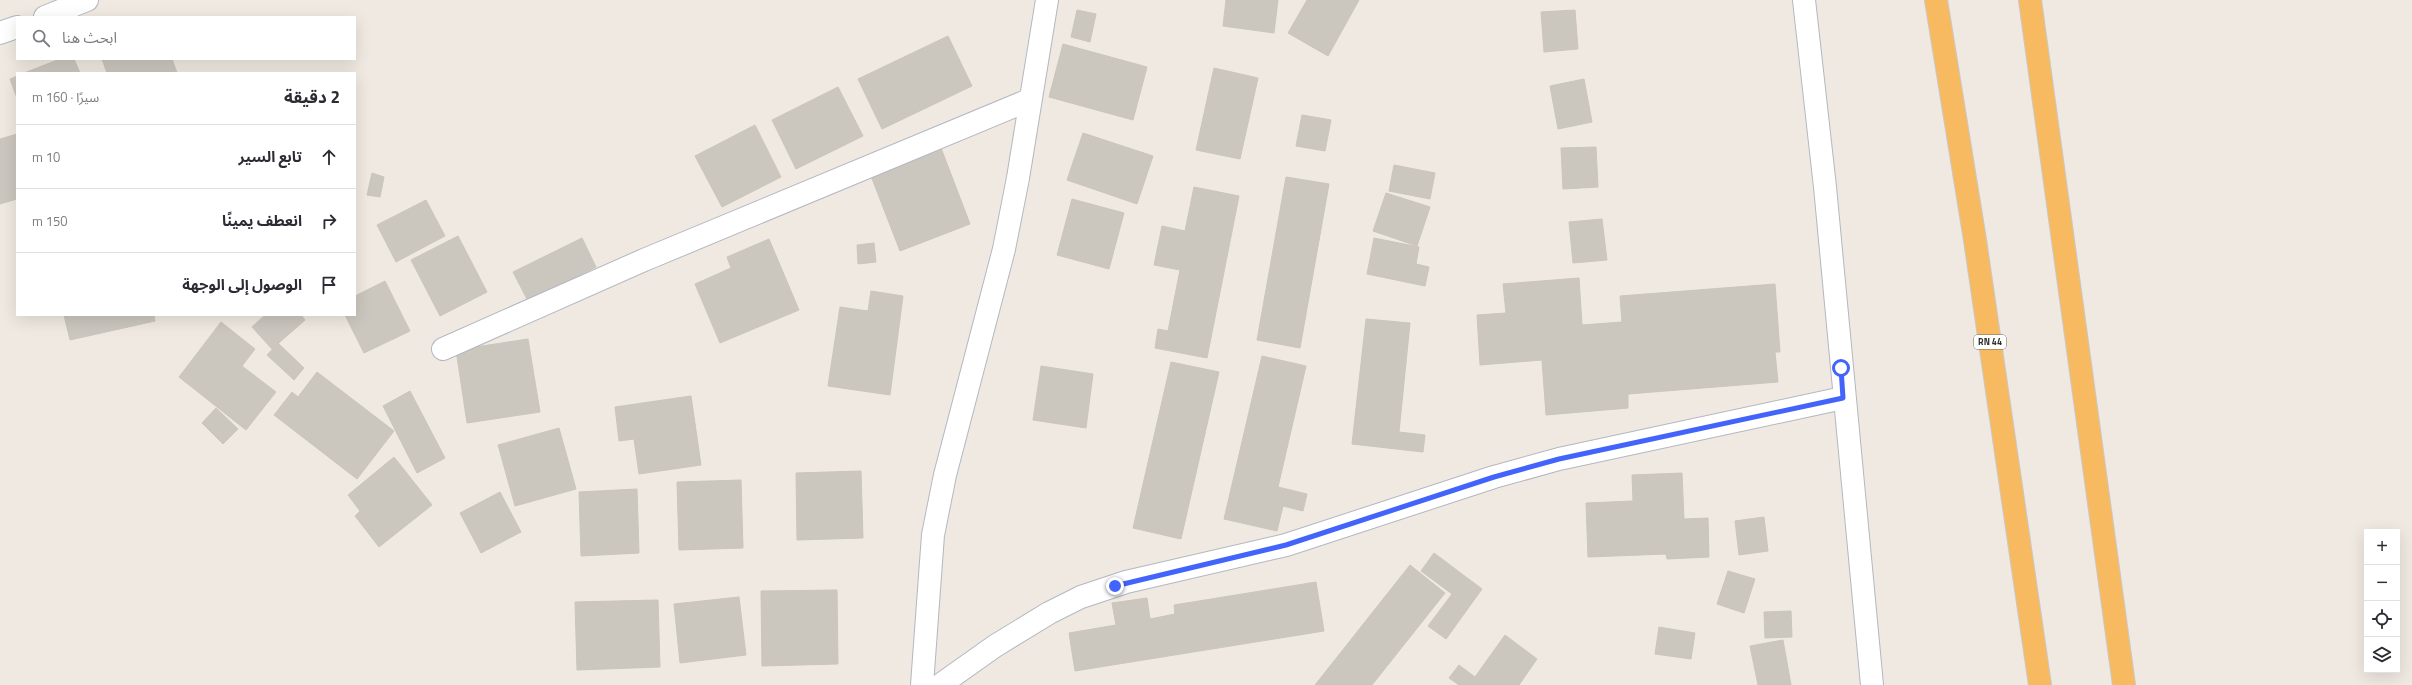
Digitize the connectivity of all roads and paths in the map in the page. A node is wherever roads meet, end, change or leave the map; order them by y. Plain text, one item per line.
1 (87, 0) edge
2 (1047, 0) edge
3 (1804, 0) edge
4 (1936, 0) edge
5 (2030, 0) edge
6 (47, 16) edge
7 (16, 27) edge
8 (0, 33) edge
9 (1029, 100) junction
10 (443, 349) dead end
11 (1843, 398) junction
12 (922, 685) edge
13 (940, 685) edge
14 (1872, 685) edge
15 (2040, 685) edge
16 (2124, 685) edge

1 - 6 street
2 - 9 street
3 - 11 street
4 - 15 highway, RN 44
5 - 16 highway
7 - 8 street
9 - 10 street
9 - 12 street
11 - 13 street
11 - 14 street

